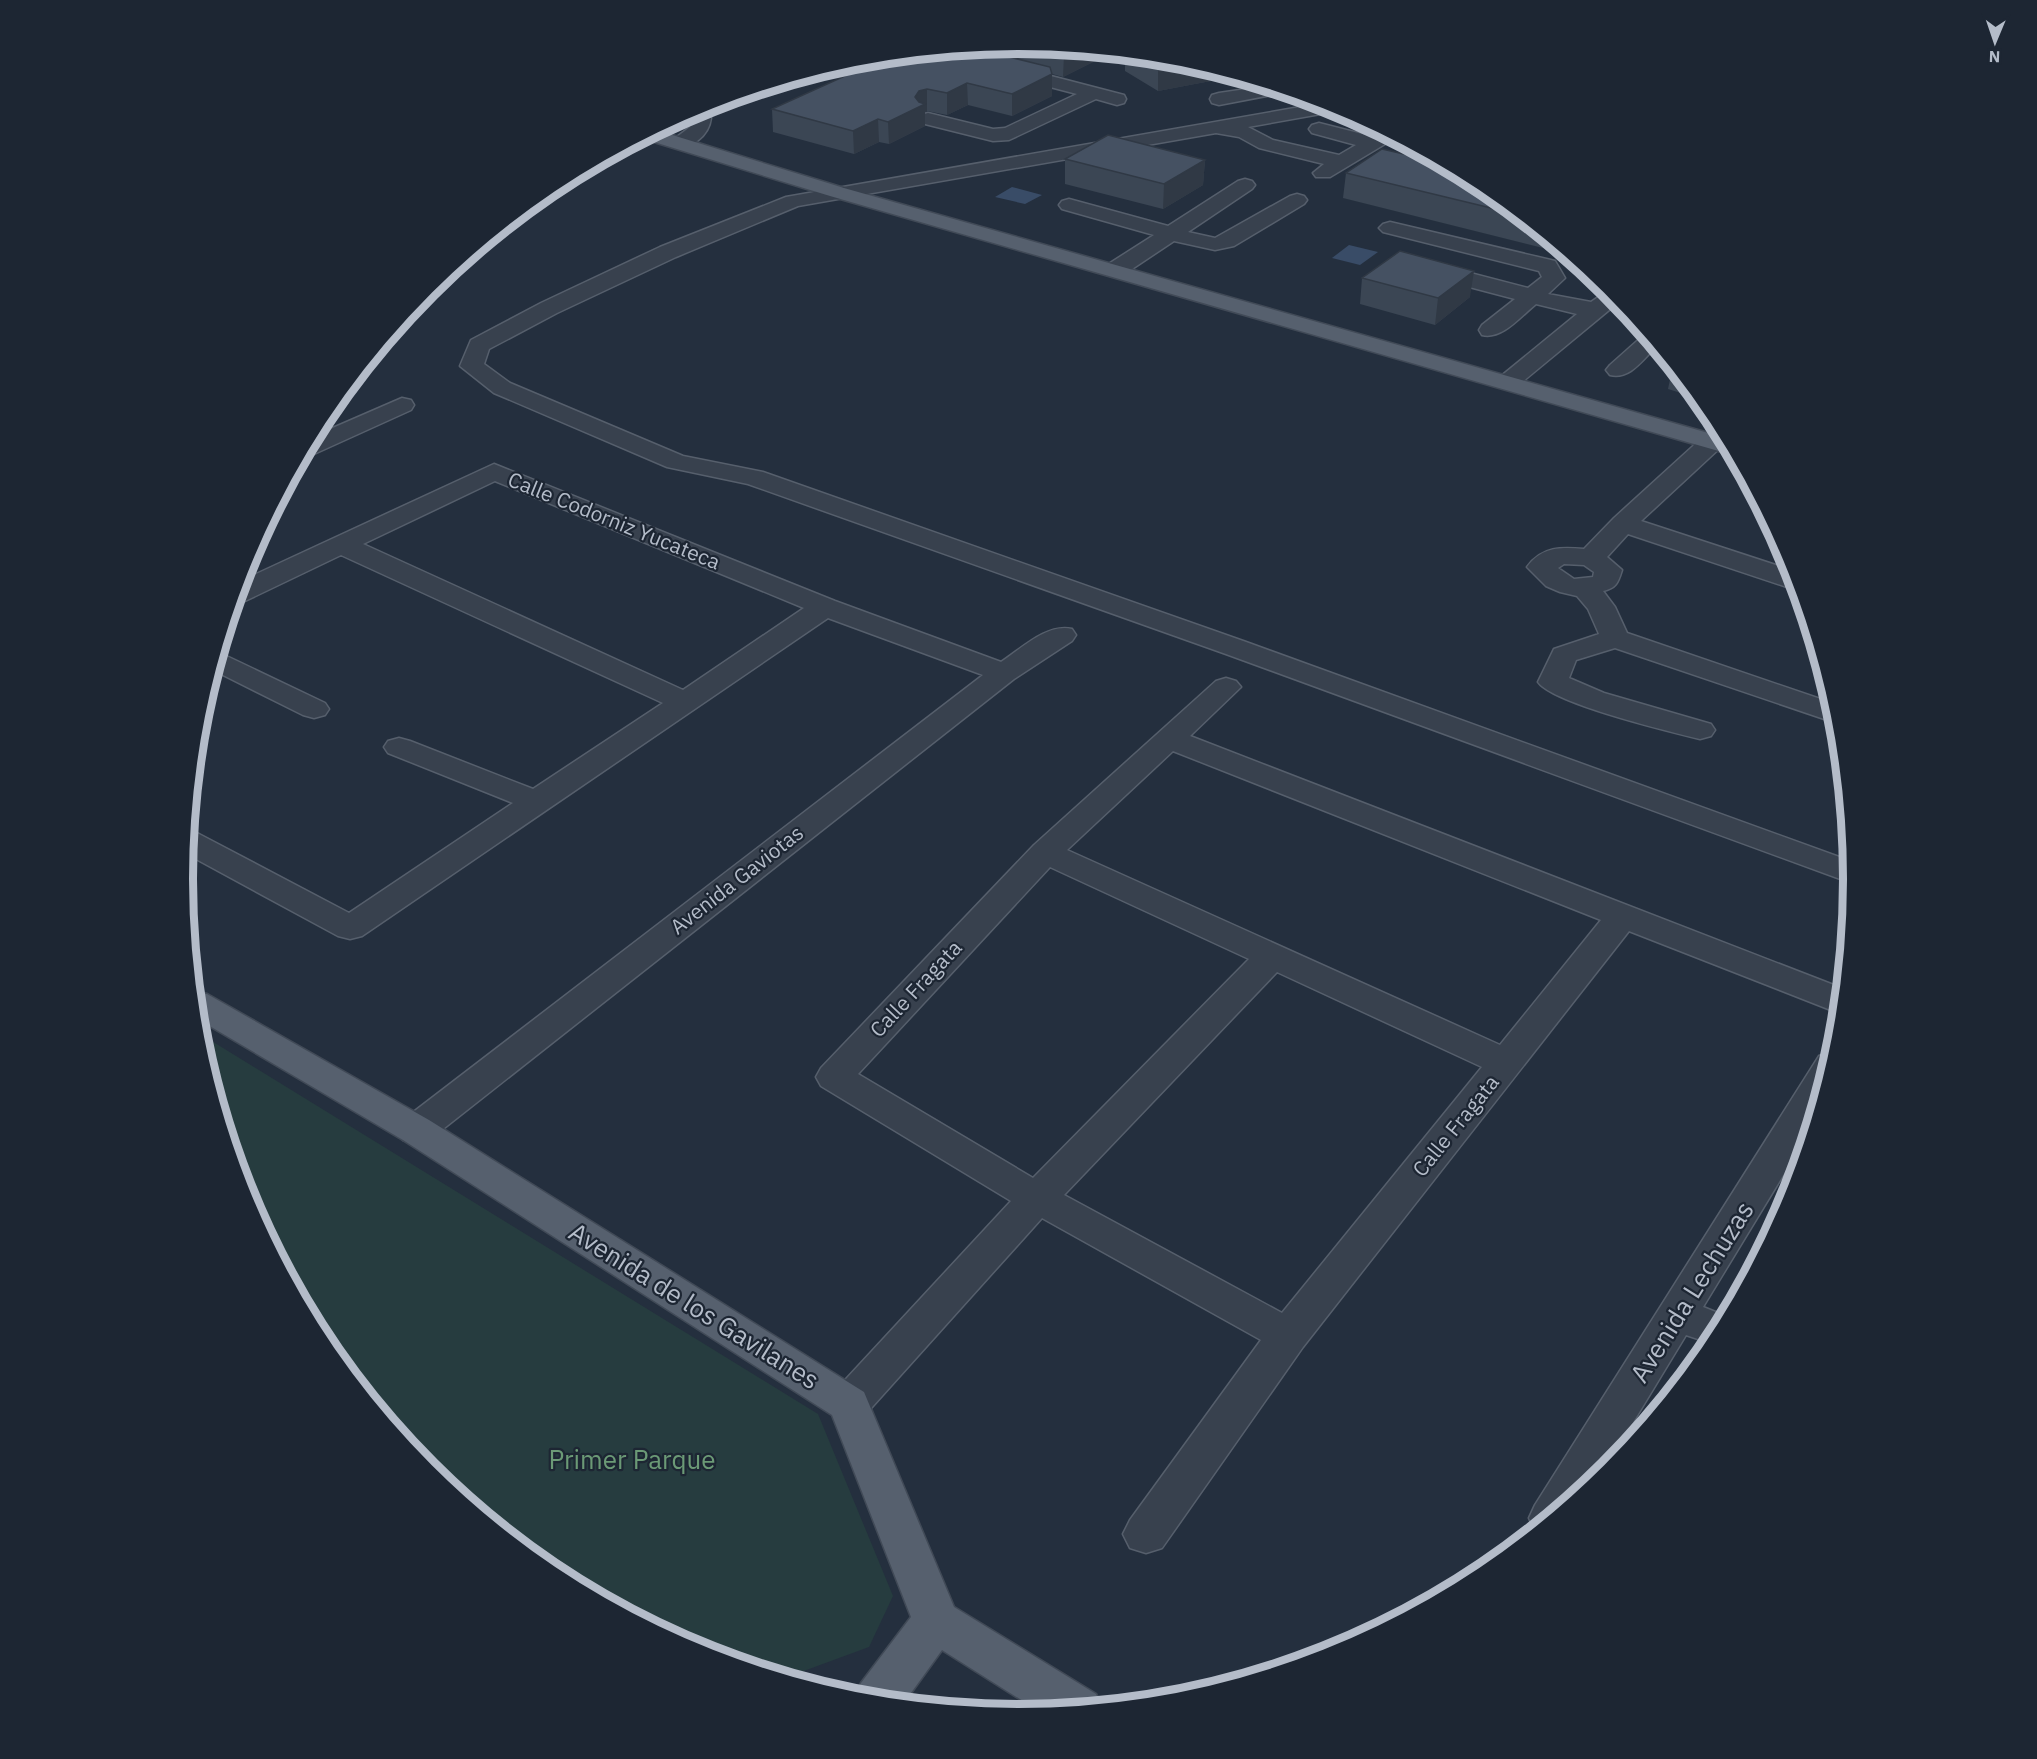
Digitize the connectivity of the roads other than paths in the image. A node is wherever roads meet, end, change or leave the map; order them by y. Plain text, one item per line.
1 (956, 57) edge
2 (1264, 92) edge
3 (1094, 93) junction
4 (1117, 99) dead end
5 (1219, 99) dead end
6 (1315, 110) edge
7 (701, 118) edge
8 (928, 119) edge
9 (1206, 128) junction
10 (1319, 129) dead end
11 (667, 133) edge
12 (660, 136) edge
13 (1381, 138) edge
14 (684, 140) junction
15 (1342, 162) junction
16 (1322, 174) dead end
17 (1245, 185) dead end
18 (869, 187) junction
19 (837, 192) junction
20 (1297, 200) dead end
21 (1069, 205) dead end
22 (1390, 228) dead end
23 (1169, 233) junction
24 (1122, 265) junction
25 (1411, 265) edge
26 (1533, 295) junction
27 (1604, 303) edge
28 (1490, 330) dead end
29 (1646, 344) edge
30 (1618, 370) dead end
31 (1516, 376) junction
32 (402, 405) dead end
33 (1714, 436) edge
34 (1717, 441) edge
35 (319, 443) edge
36 (1623, 524) junction
37 (340, 544) junction
38 (1591, 558) junction
39 (1786, 577) edge
40 (1586, 589) junction
41 (246, 590) edge
42 (825, 607) junction
43 (1062, 635) dead end
44 (1615, 638) junction
45 (222, 663) edge
46 (1004, 673) junction
47 (1226, 687) dead end
48 (686, 702) junction
49 (314, 709) dead end
50 (1827, 712) edge
51 (1700, 730) dead end
52 (1169, 739) junction
53 (399, 747) dead end
54 (537, 802) junction
55 (194, 844) edge
56 (1045, 852) junction
57 (1844, 870) edge
58 (1623, 916) junction
59 (1272, 956) junction
60 (1835, 999) edge
61 (203, 1007) edge
62 (1506, 1063) junction
63 (1817, 1090) edge
64 (416, 1130) junction
65 (1037, 1198) junction
66 (1678, 1314) junction
67 (1711, 1328) edge
68 (1288, 1335) junction
69 (849, 1404) junction
70 (1561, 1501) edge
71 (1146, 1534) dead end
72 (936, 1621) junction
73 (883, 1693) edge
74 (1068, 1703) edge

1 - 3 street
2 - 5 street
3 - 4 street
3 - 8 street
6 - 9 street
7 - 14 street
9 - 15 street
9 - 18 street
10 - 13 street
11 - 14 main road
12 - 14 main road
13 - 15 street
14 - 18 main road
14 - 19 main road
15 - 16 street
17 - 23 street
18 - 19 street
18 - 24 main road
19 - 24 main road
19 - 57 street
20 - 23 street
21 - 23 street
22 - 26 street
23 - 24 street
24 - 31 main road
25 - 26 street
26 - 27 street
26 - 28 street
27 - 31 street
29 - 30 street
31 - 33 main road
32 - 35 street
34 - 36 street
36 - 38 street
36 - 39 street
37 - 41 street, Calle Codorniz Yucateca
37 - 42 street, Calle Codorniz Yucateca
37 - 48 street
38 - 40 street
38 - 40 street
40 - 44 street
42 - 46 street, Calle Codorniz Yucateca
42 - 48 street
43 - 46 street, Avenida Gaviotas
44 - 50 street
44 - 51 street
45 - 49 street
46 - 64 street, Avenida Gaviotas
47 - 52 street, Calle Fragata
48 - 54 street
52 - 56 street, Calle Fragata
52 - 58 street
53 - 54 street
54 - 55 street
56 - 59 street
56 - 65 street, Calle Fragata
58 - 60 street
58 - 62 street, Calle Fragata
59 - 62 street
59 - 65 street
61 - 64 main road, Avenida de los Gavilanes
62 - 68 street, Calle Fragata
63 - 66 street, Avenida Lechuzas
64 - 69 main road, Avenida de los Gavilanes
65 - 68 street, Calle Fragata
65 - 69 street
66 - 67 street
66 - 70 street, Avenida Lechuzas
68 - 71 street, Calle Fragata
69 - 72 main road
72 - 73 main road
72 - 74 main road

